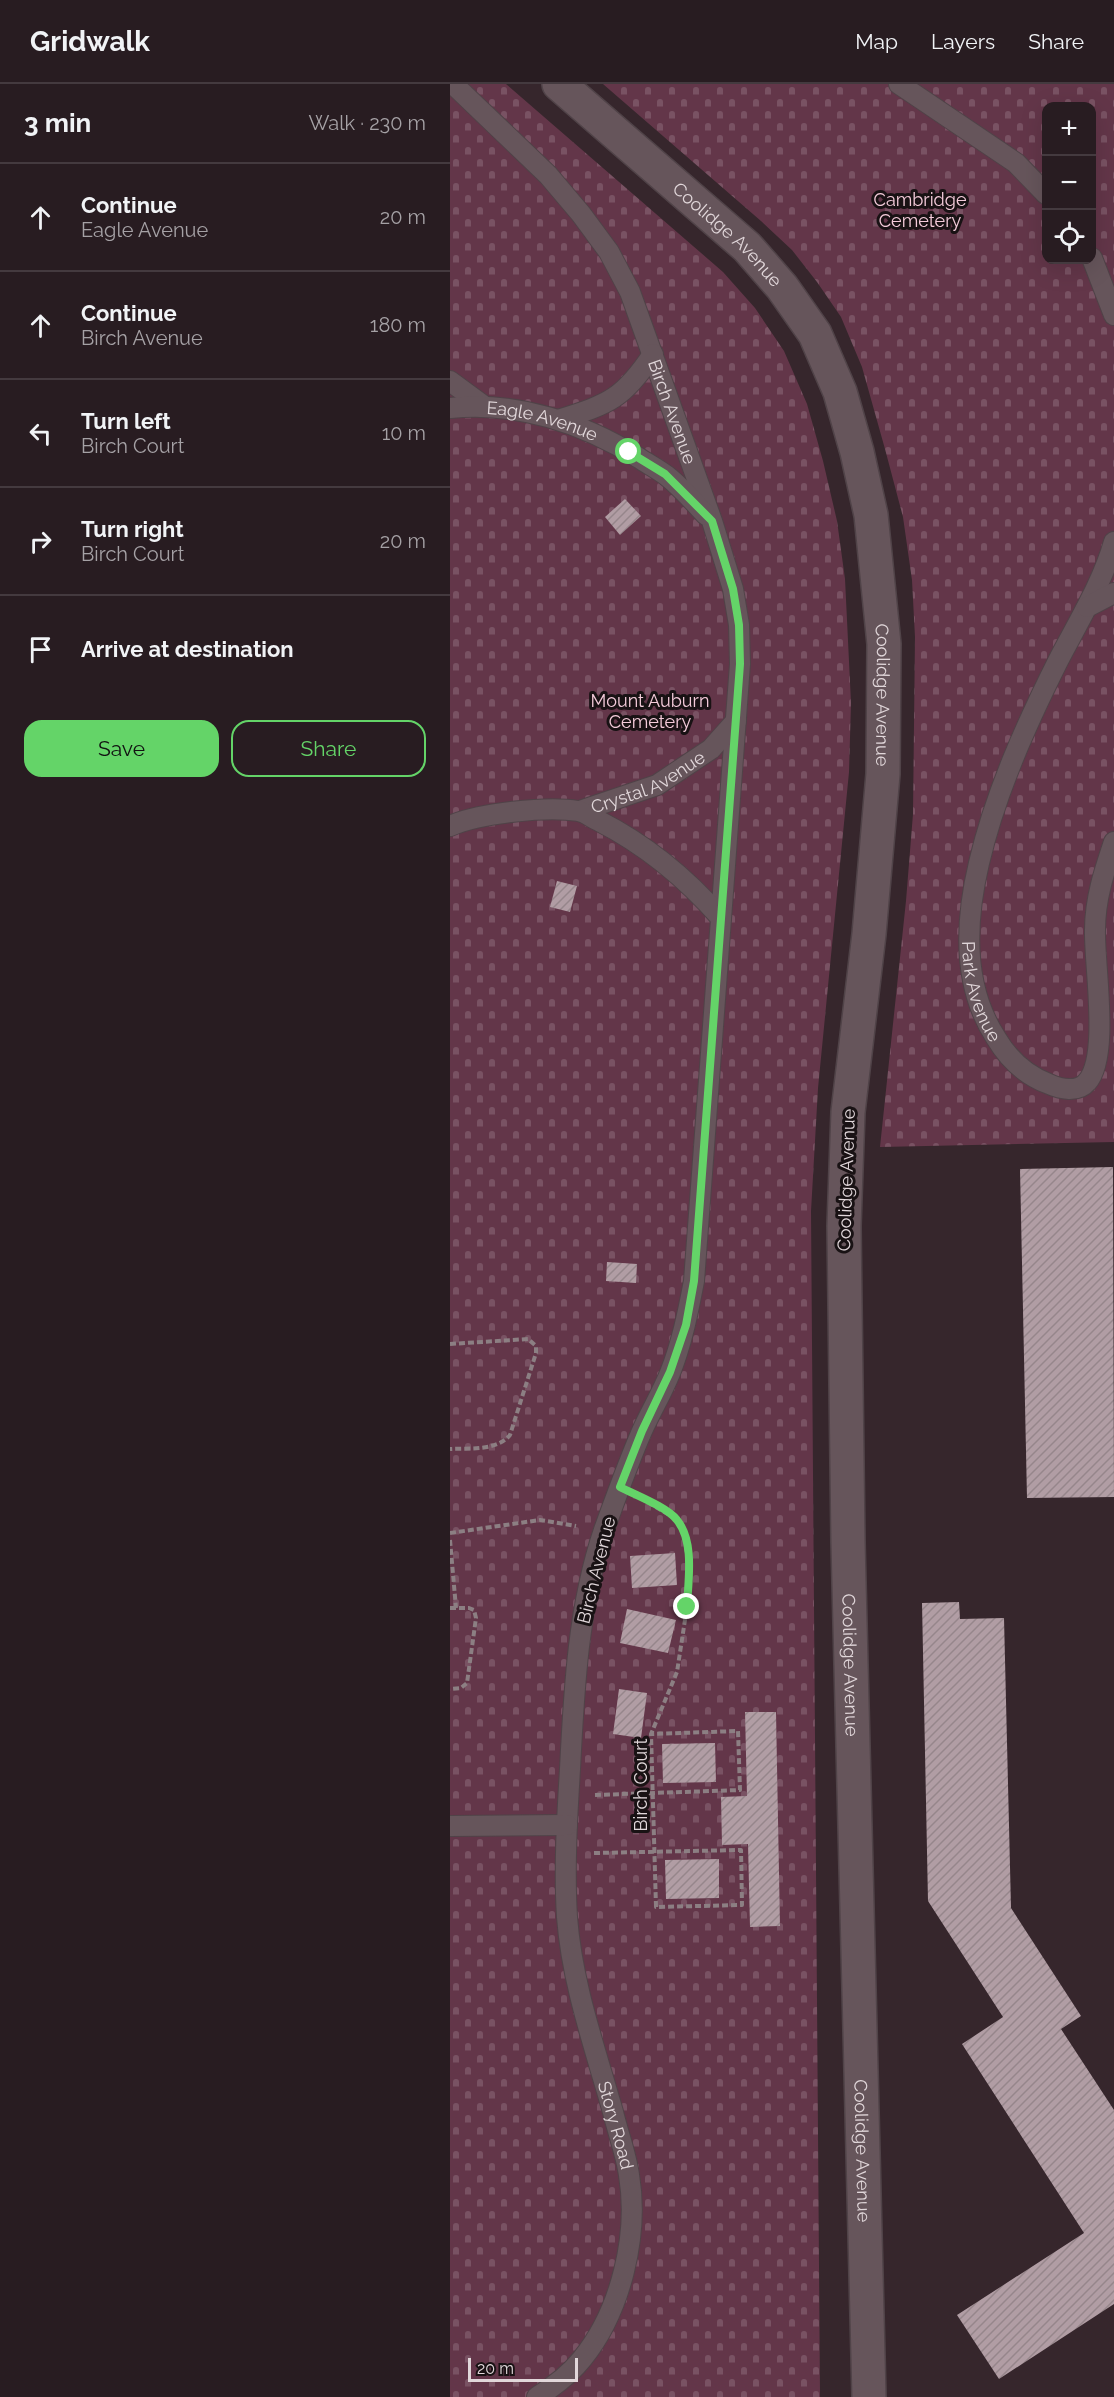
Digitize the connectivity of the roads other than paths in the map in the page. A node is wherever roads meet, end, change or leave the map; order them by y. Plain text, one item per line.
1 (453, 84) edge
2 (559, 84) edge
3 (899, 84) edge
4 (1042, 189) edge
5 (1094, 264) edge
6 (1114, 315) edge
7 (653, 354) junction
8 (450, 381) edge
9 (484, 406) junction
10 (450, 408) edge
11 (561, 419) junction
12 (712, 521) junction
13 (1114, 542) edge
14 (1114, 593) edge
15 (1087, 607) junction
16 (736, 721) junction
17 (579, 811) junction
18 (450, 826) edge
19 (1114, 842) edge
20 (721, 918) junction
21 (450, 1826) edge
22 (567, 1826) junction
23 (537, 2397) edge
24 (869, 2397) edge

1 - 7 lane, Birch Avenue
2 - 24 street, Coolidge Avenue
3 - 4 lane
5 - 6 lane
7 - 11 lane
7 - 12 lane, Birch Avenue
8 - 9 lane
9 - 10 lane, Eagle Avenue
9 - 11 lane, Eagle Avenue
11 - 12 lane, Eagle Avenue
12 - 16 lane, Birch Avenue
13 - 15 lane
14 - 15 lane
15 - 19 lane, Park Avenue
16 - 17 lane, Crystal Avenue
16 - 20 lane, Birch Avenue
17 - 18 lane, Crystal Avenue
17 - 20 lane, Crystal Avenue
20 - 22 lane, Birch Avenue
21 - 22 lane
22 - 23 lane, Story Road

